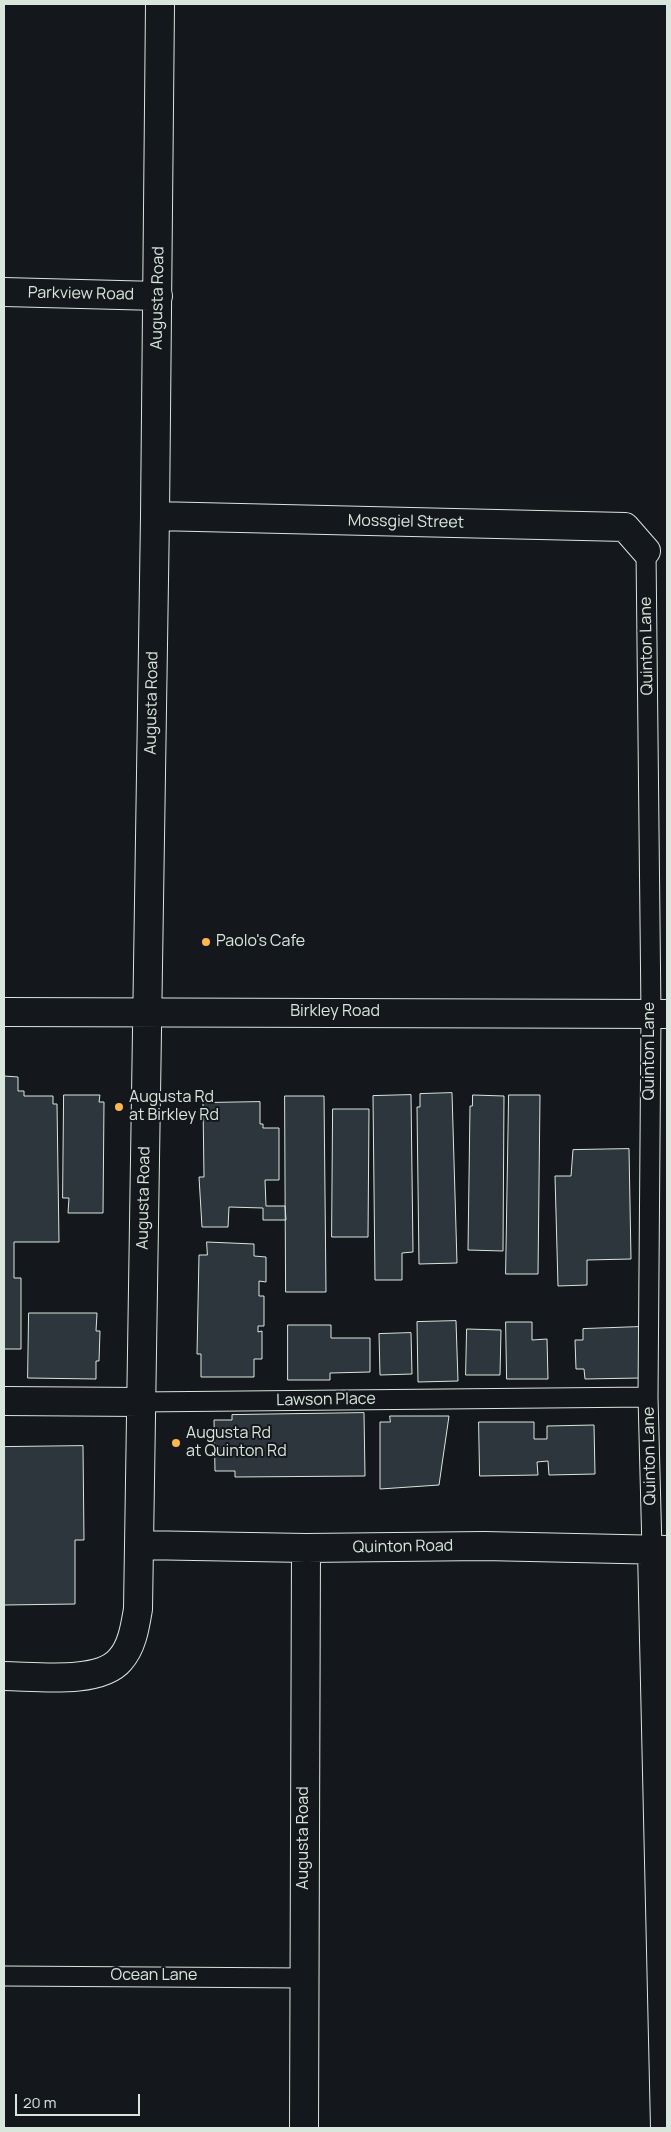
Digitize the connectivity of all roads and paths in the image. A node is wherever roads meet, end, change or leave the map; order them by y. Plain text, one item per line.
1 (160, 4) edge
2 (4, 292) edge
3 (158, 296) junction
4 (155, 516) junction
5 (646, 551) joint
6 (148, 1011) junction
7 (4, 1012) edge
8 (659, 1014) edge
9 (648, 1397) junction
10 (4, 1401) edge
11 (140, 1402) junction
12 (139, 1545) junction
13 (306, 1548) junction
14 (659, 1550) edge
15 (4, 1676) edge
16 (4, 1976) edge
17 (304, 1978) junction
18 (304, 2128) edge
19 (666, 2128) edge

1 - 3 street, Augusta Road
2 - 3 street, Parkview Road
3 - 4 street, Augusta Road
4 - 5 street, Mossgiel Street
4 - 6 street, Augusta Road
5 - 8 lane, Quinton Lane
6 - 7 street, Birkley Road
6 - 8 street, Birkley Road
6 - 11 street, Augusta Road
8 - 9 lane, Quinton Lane
9 - 11 lane, Lawson Place
9 - 14 lane, Quinton Lane
10 - 11 street, Lawson Place
11 - 12 street
12 - 13 street, Quinton Road
12 - 15 street
13 - 14 street, Quinton Road
13 - 17 street, Augusta Road
14 - 19 street
16 - 17 lane, Ocean Lane
17 - 18 street, Augusta Road

